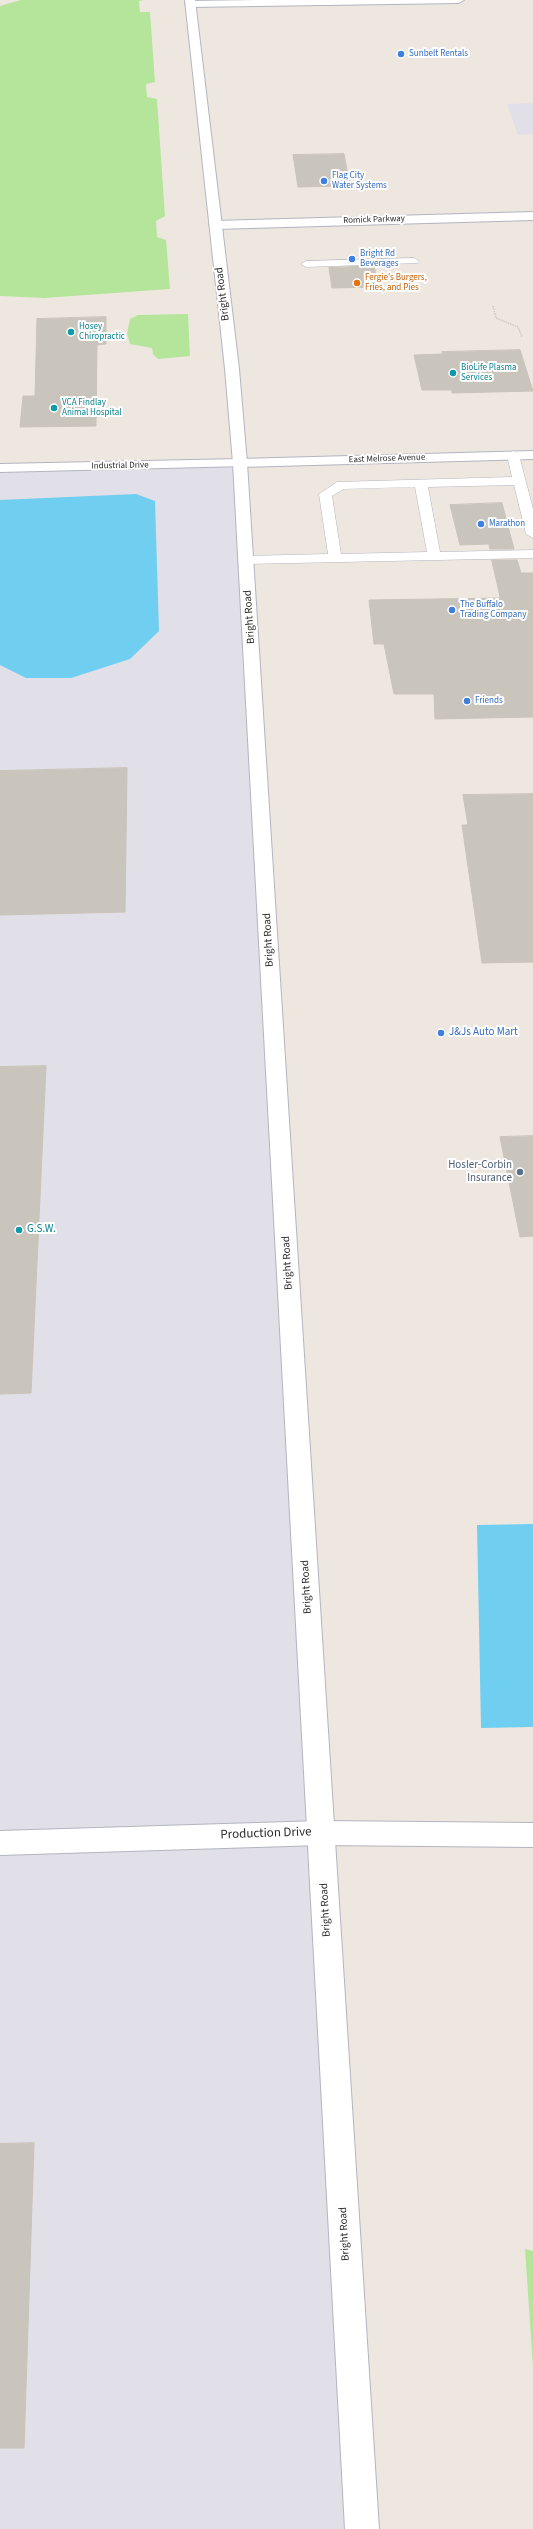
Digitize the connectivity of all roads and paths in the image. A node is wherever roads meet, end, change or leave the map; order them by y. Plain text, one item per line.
1 (459, 0) edge
2 (190, 2) edge
3 (533, 216) edge
4 (215, 225) junction
5 (414, 261) dead end
6 (306, 264) dead end
7 (493, 306) dead end
8 (522, 337) dead end
9 (513, 455) junction
10 (533, 455) edge
11 (240, 463) junction
12 (0, 468) edge
13 (520, 481) junction
14 (421, 484) junction
15 (533, 534) edge
16 (533, 554) edge
17 (434, 557) junction
18 (335, 558) junction
19 (246, 560) junction
20 (321, 1833) junction
21 (533, 1835) edge
22 (0, 1843) edge
23 (362, 2529) edge

1 - 2 main road
2 - 4 main road, Bright Road
3 - 4 main road, Romick Parkway
4 - 11 main road, Bright Road
5 - 6 lane
7 - 8 path
9 - 10 main road, East Melrose Avenue
9 - 11 main road, East Melrose Avenue
9 - 13 lane
11 - 12 main road, Industrial Drive
11 - 19 main road, Bright Road
13 - 14 lane
13 - 15 lane
14 - 17 lane
14 - 18 lane
16 - 17 lane
17 - 18 lane
18 - 19 lane
19 - 20 main road, Bright Road
20 - 21 main road, Production Drive
20 - 22 main road, Production Drive
20 - 23 main road, Bright Road

